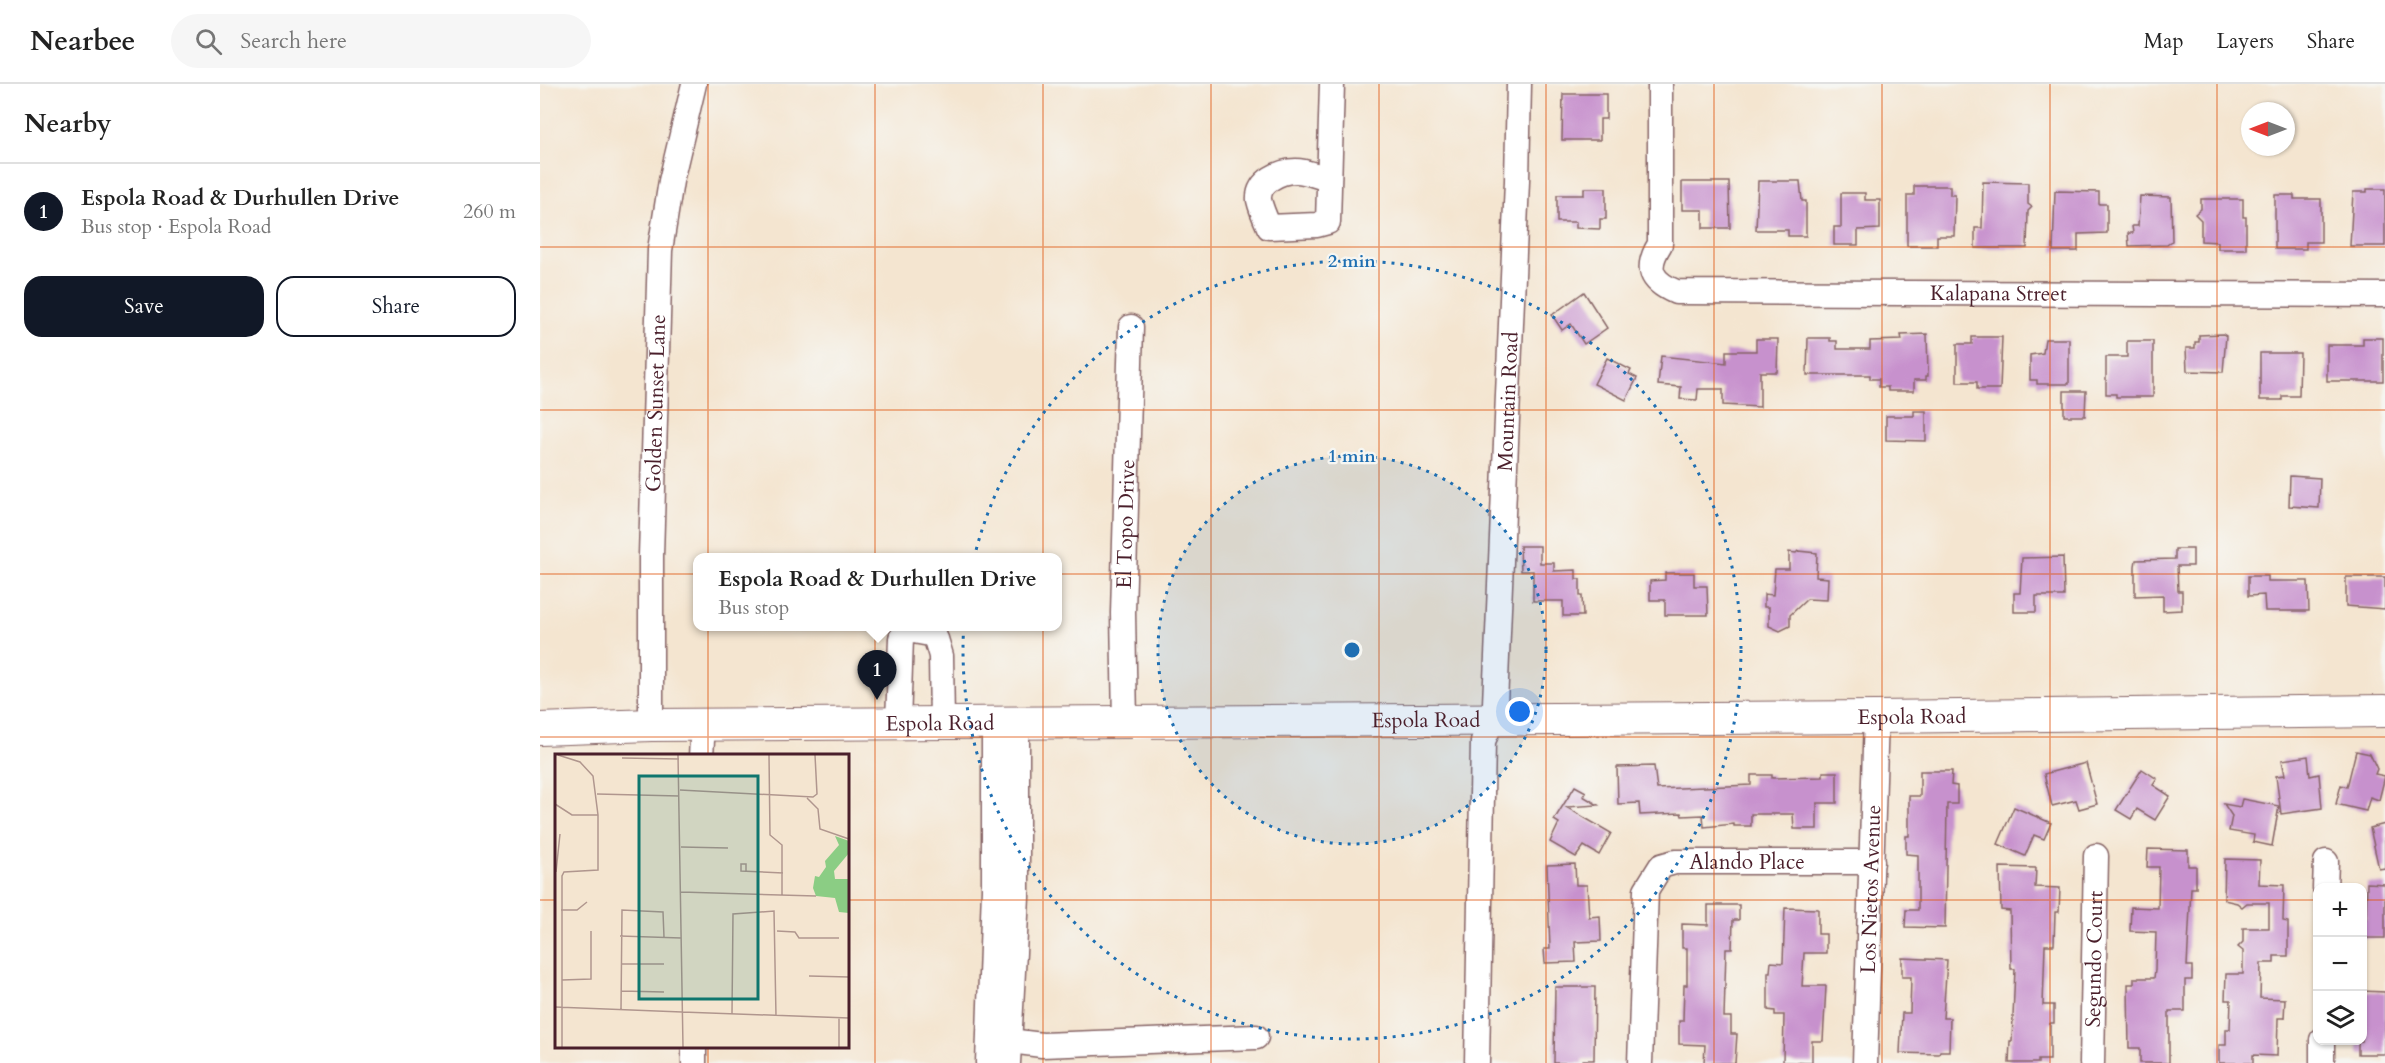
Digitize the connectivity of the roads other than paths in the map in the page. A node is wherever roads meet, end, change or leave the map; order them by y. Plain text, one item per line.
1 (694, 84) edge
2 (1332, 84) edge
3 (1519, 84) edge
4 (1660, 84) edge
5 (1329, 179) dead end
6 (2385, 295) edge
7 (1131, 327) dead end
8 (907, 631) edge
9 (914, 631) edge
10 (2385, 711) edge
11 (1876, 717) junction
12 (1493, 718) junction
13 (1005, 722) junction
14 (1125, 722) junction
15 (898, 723) junction
16 (942, 723) junction
17 (651, 725) junction
18 (540, 729) edge
19 (702, 740) edge
20 (2096, 856) dead end
21 (1872, 862) junction
22 (2326, 862) dead end
23 (2325, 883) edge
24 (1256, 1037) dead end
25 (2322, 1045) edge
26 (1009, 1052) edge
27 (988, 1063) edge
28 (1477, 1063) edge
29 (1640, 1063) edge
30 (1865, 1063) edge
31 (2092, 1063) edge
32 (2322, 1063) edge

1 - 17 street, Golden Sunset Lane
2 - 5 street
3 - 12 street, Mountain Road
4 - 6 street, Kalapana Street
7 - 14 street, El Topo Drive
8 - 15 street
9 - 16 street
10 - 11 main road, Espola Road
11 - 12 main road, Espola Road
11 - 21 street, Los Nietos Avenue
12 - 14 main road, Espola Road
12 - 28 street, Mountain Road
13 - 14 main road, Espola Road
13 - 16 main road, Espola Road
13 - 26 street
13 - 27 street
15 - 16 main road, Espola Road
15 - 19 main road, Espola Road
17 - 18 main road, Espola Road
17 - 19 main road, Espola Road
20 - 31 street, Segundo Court
21 - 29 street, Alando Place
21 - 30 street, Los Nietos Avenue
22 - 23 street
24 - 26 street
25 - 32 street

